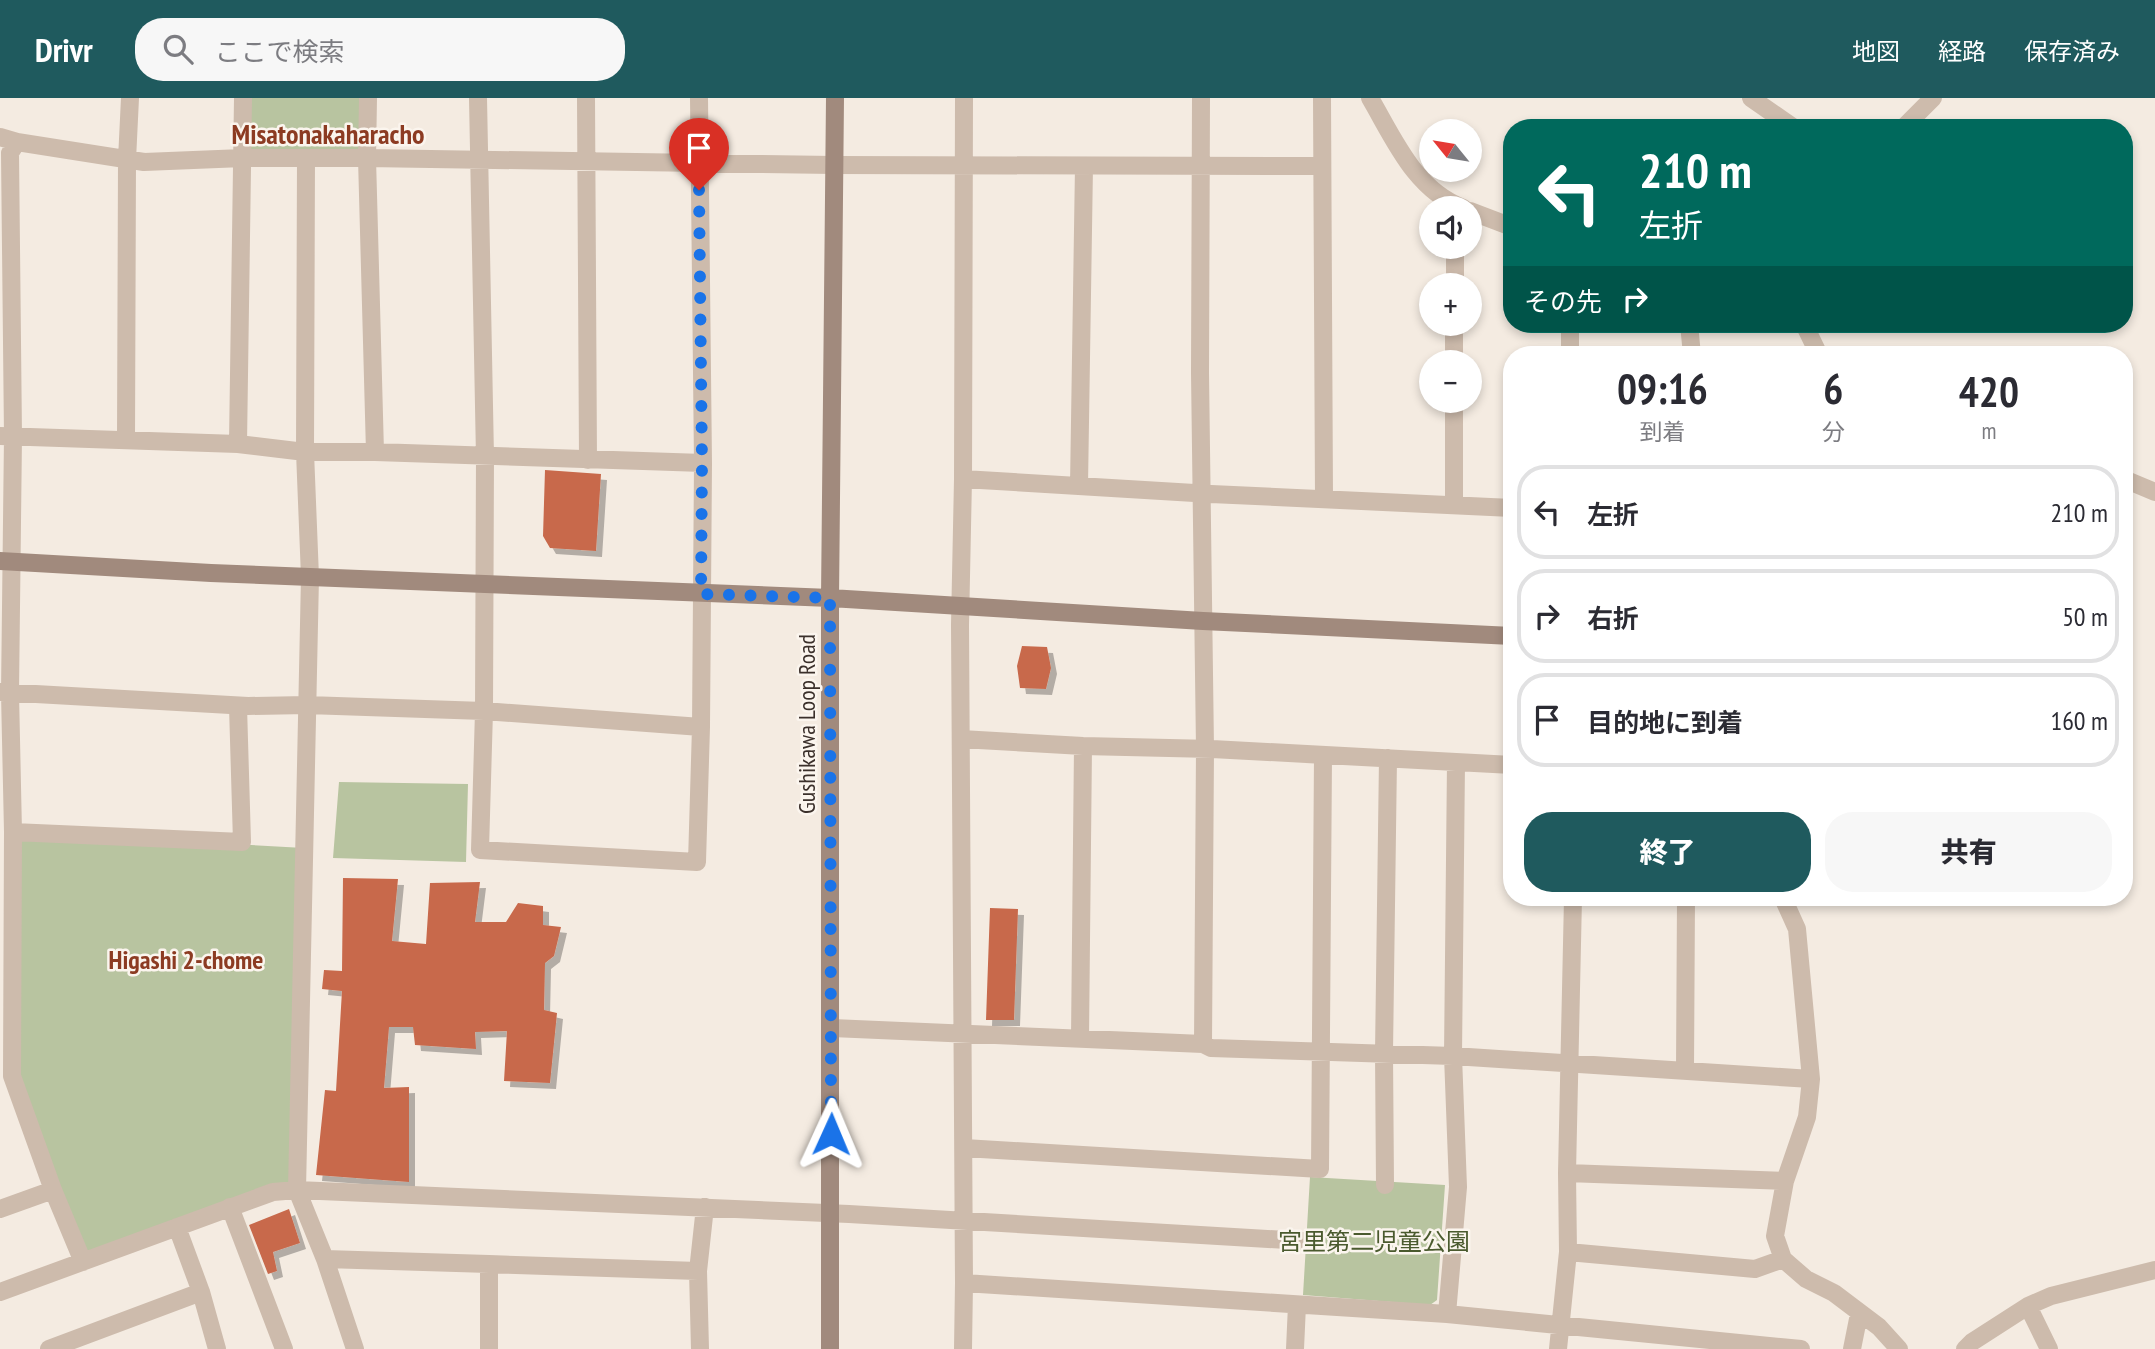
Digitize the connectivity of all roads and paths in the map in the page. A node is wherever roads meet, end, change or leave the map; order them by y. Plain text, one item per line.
1 (130, 98) edge
2 (243, 98) edge
3 (368, 98) edge
4 (478, 98) edge
5 (586, 98) edge
6 (699, 98) edge
7 (835, 98) edge
8 (964, 98) edge
9 (1201, 98) edge
10 (1322, 98) edge
11 (1370, 98) edge
12 (1751, 98) edge
13 (1933, 98) edge
14 (1781, 119) edge
15 (1912, 119) edge
16 (9, 139) edge
17 (243, 158) junction
18 (306, 158) junction
19 (367, 158) junction
20 (127, 160) junction
21 (478, 160) junction
22 (585, 162) junction
23 (698, 163) junction
24 (834, 165) junction
25 (963, 165) junction
26 (1201, 165) junction
27 (1084, 166) junction
28 (1321, 166) junction
29 (1442, 196) edge
30 (1482, 216) edge
31 (1503, 224) edge
32 (1454, 413) edge
33 (6, 436) edge
34 (126, 440) junction
35 (238, 444) junction
36 (304, 452) junction
37 (375, 452) junction
38 (485, 457) junction
39 (587, 460) junction
40 (702, 463) junction
41 (963, 479) junction
42 (2133, 483) edge
43 (1079, 486) junction
44 (2155, 492) edge
45 (1201, 493) junction
46 (1324, 498) junction
47 (1454, 504) junction
48 (1503, 507) edge
49 (6, 562) edge
50 (310, 577) junction
51 (483, 584) junction
52 (701, 594) junction
53 (830, 598) junction
54 (960, 607) junction
55 (1203, 621) junction
56 (1503, 636) edge
57 (5, 692) edge
58 (307, 705) junction
59 (238, 706) junction
60 (484, 711) junction
61 (701, 727) junction
62 (961, 738) junction
63 (1083, 746) junction
64 (1205, 748) junction
65 (1323, 756) junction
66 (1388, 758) junction
67 (1456, 762) junction
68 (1503, 765) edge
69 (13, 832) junction
70 (1573, 906) edge
71 (1686, 906) edge
72 (1787, 906) edge
73 (6, 953) edge
74 (832, 1028) junction
75 (963, 1032) junction
76 (1080, 1038) junction
77 (1203, 1044) junction
78 (1321, 1050) junction
79 (1384, 1053) junction
80 (1453, 1056) junction
81 (1569, 1064) junction
82 (1685, 1070) junction
83 (1811, 1079) junction
84 (964, 1148) junction
85 (1567, 1173) junction
86 (1785, 1181) junction
87 (1385, 1185) dead end
88 (53, 1190) junction
89 (297, 1190) junction
90 (230, 1207) junction
91 (705, 1207) junction
92 (0, 1209) edge
93 (830, 1213) junction
94 (964, 1221) junction
95 (177, 1227) junction
96 (1303, 1241) dead end
97 (1569, 1252) junction
98 (325, 1259) junction
99 (1783, 1259) junction
100 (83, 1262) junction
101 (489, 1264) junction
102 (2155, 1270) edge
103 (698, 1271) junction
104 (964, 1283) junction
105 (0, 1292) edge
106 (201, 1292) junction
107 (1297, 1305) junction
108 (2028, 1306) junction
109 (1447, 1314) junction
110 (1860, 1314) junction
111 (1562, 1325) junction
112 (49, 1349) edge
113 (217, 1349) edge
114 (284, 1349) edge
115 (355, 1349) edge
116 (489, 1349) edge
117 (700, 1349) edge
118 (830, 1349) edge
119 (963, 1349) edge
120 (1295, 1349) edge
121 (1558, 1349) edge
122 (1801, 1349) edge
123 (1852, 1349) edge
124 (1899, 1349) edge
125 (1965, 1349) edge
126 (2049, 1349) edge

1 - 20 street
2 - 17 street
3 - 19 street
4 - 21 street
5 - 22 street
6 - 23 street
7 - 24 street, Gushikawa Loop Road
8 - 25 street
9 - 26 street
10 - 28 street
11 - 29 street
12 - 14 street
13 - 15 street
16 - 20 street
16 - 33 street
17 - 18 street
17 - 20 street
17 - 35 street
18 - 19 street
18 - 36 street
19 - 21 street
19 - 37 street
20 - 34 street
21 - 22 street
21 - 38 street
22 - 23 street
22 - 39 street
23 - 24 street
23 - 40 street
24 - 25 street
24 - 53 street, Gushikawa Loop Road
25 - 27 street
25 - 41 street
26 - 27 street
26 - 28 street
26 - 45 street
27 - 43 street
28 - 46 street
30 - 31 street
32 - 47 street
33 - 34 street
33 - 49 street
34 - 35 street
35 - 36 street
36 - 37 street
36 - 50 street
37 - 38 street
38 - 39 street
38 - 51 street
39 - 40 street
40 - 52 street
41 - 43 street
41 - 54 street
42 - 44 street
43 - 45 street
45 - 46 street
45 - 55 street
46 - 47 street
47 - 48 street
49 - 50 street
49 - 57 street
50 - 51 street
50 - 58 street
51 - 52 street
51 - 60 street
52 - 53 street
52 - 61 street
53 - 54 street
53 - 74 street, Gushikawa Loop Road
54 - 55 street
54 - 62 street
55 - 56 street
55 - 64 street
57 - 59 street
57 - 69 street
58 - 59 street
58 - 60 street
58 - 89 street
59 - 69 street
60 - 61 street
60 - 61 street
62 - 63 street
62 - 75 street
63 - 64 street
63 - 76 street
64 - 65 street
64 - 77 street
65 - 66 street
65 - 78 street
66 - 67 street
66 - 79 street
67 - 68 street
67 - 80 street
69 - 73 street
70 - 81 street
71 - 82 street
72 - 83 street
73 - 88 street
74 - 75 street
74 - 93 street, Gushikawa Loop Road
75 - 76 street
75 - 84 street
76 - 77 street
77 - 78 street
78 - 79 street
78 - 84 street
79 - 80 street
79 - 87 street
80 - 81 street
80 - 109 street
81 - 82 street
81 - 85 street
82 - 83 street
83 - 86 street
84 - 94 street
85 - 86 street
85 - 97 street
86 - 99 street
88 - 92 street
88 - 100 street
89 - 90 street
89 - 91 street
89 - 98 street
90 - 95 street
90 - 114 street
91 - 93 street
91 - 103 street
93 - 94 street
93 - 118 street, Gushikawa Loop Road
94 - 96 street
94 - 104 street
95 - 100 street
95 - 106 street
97 - 99 street
97 - 111 street
98 - 101 street
98 - 115 street
99 - 110 street
100 - 105 street
101 - 103 street
101 - 116 street
102 - 108 street
103 - 117 street
104 - 107 street
104 - 119 street
106 - 112 street
106 - 113 street
107 - 109 street
107 - 120 street
108 - 125 street
108 - 126 street
109 - 111 street
110 - 123 street
110 - 124 street
111 - 121 street
111 - 122 street

